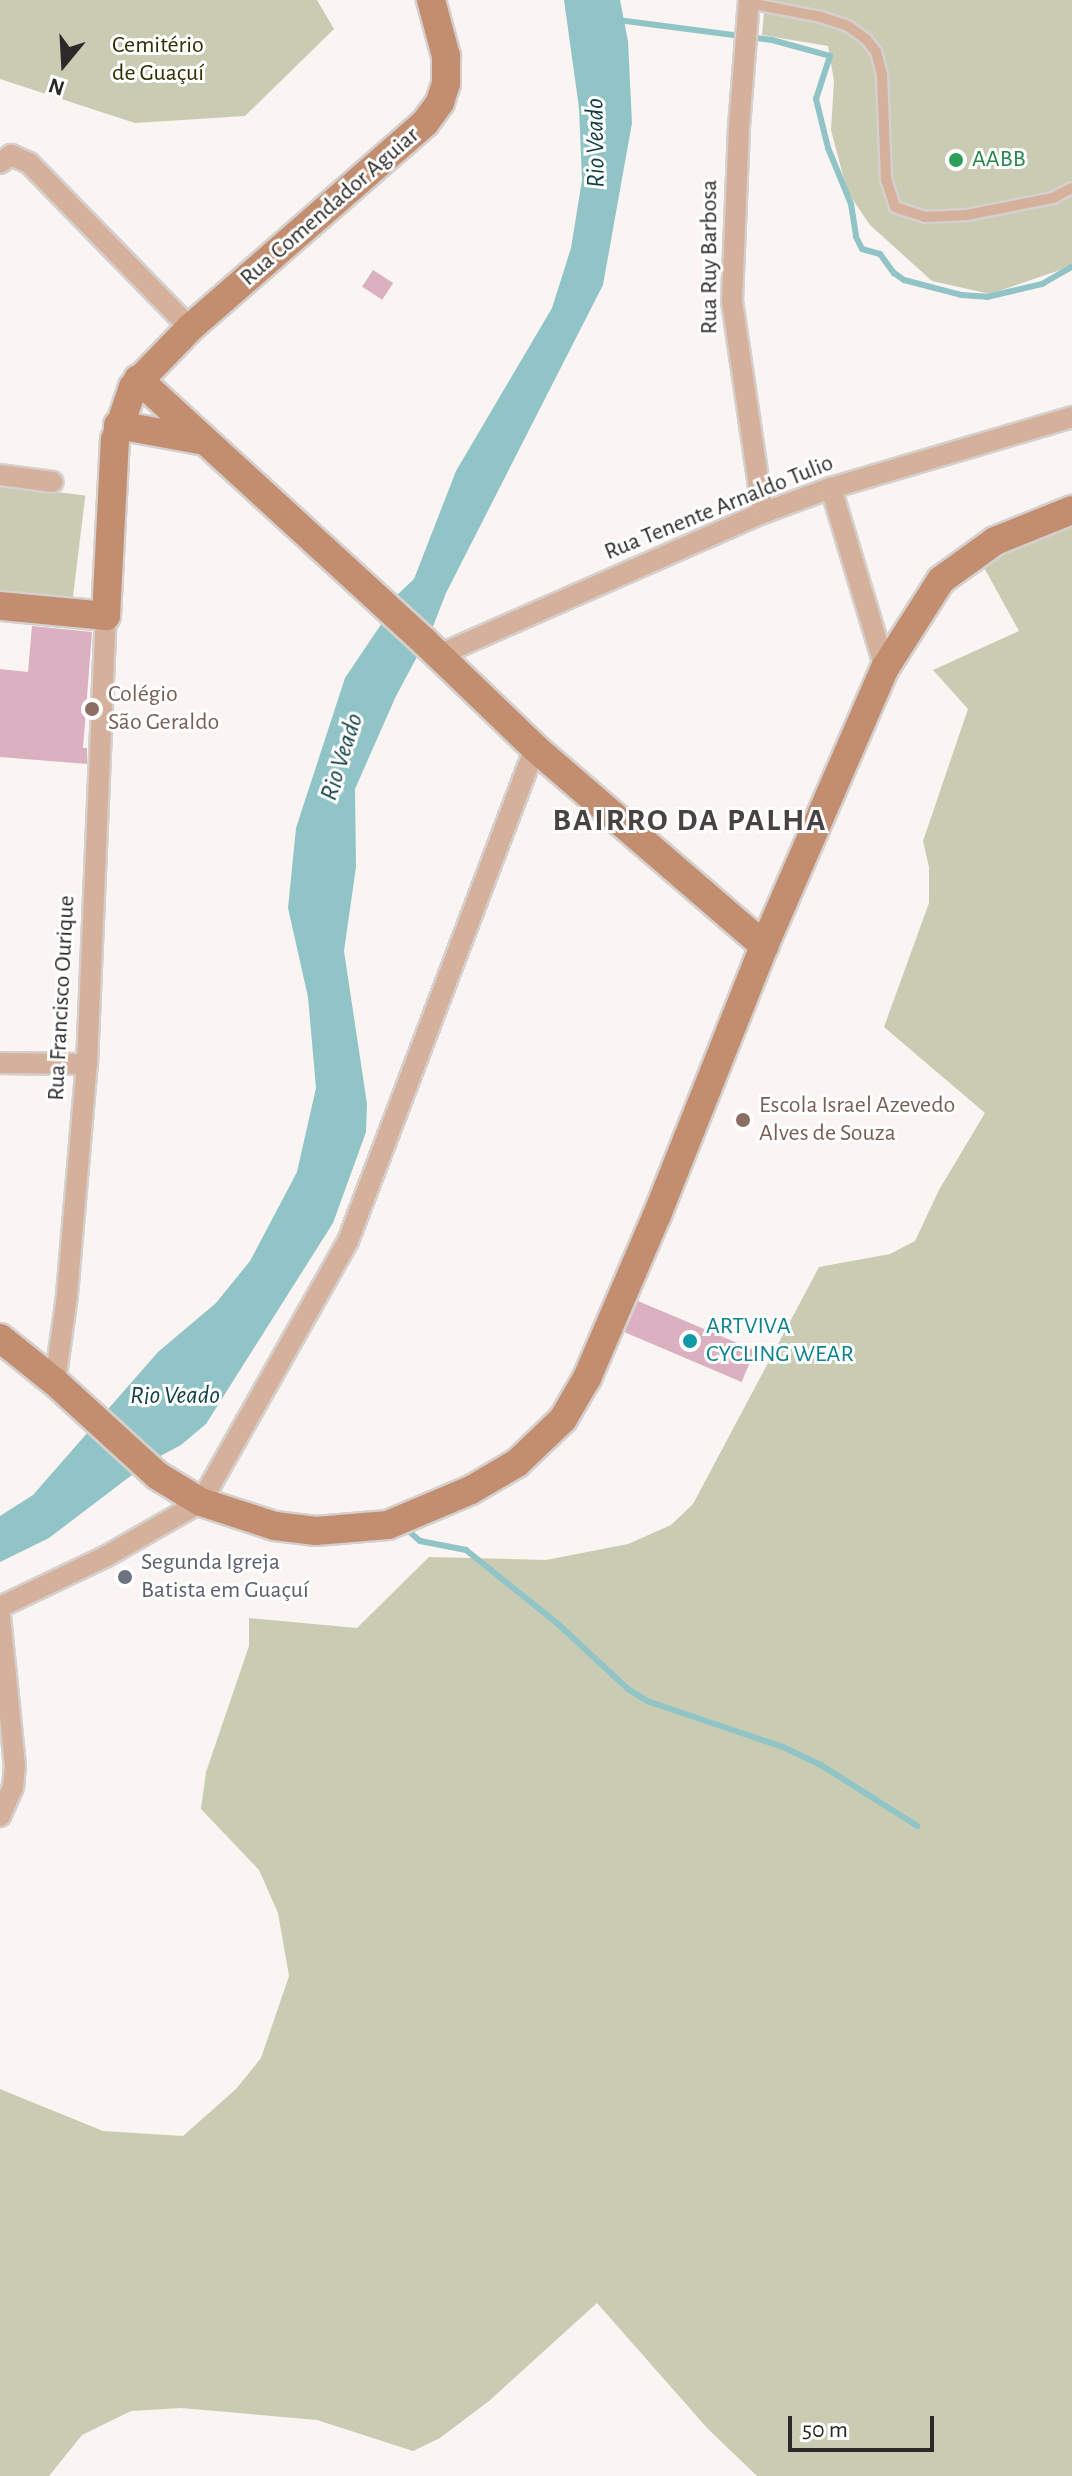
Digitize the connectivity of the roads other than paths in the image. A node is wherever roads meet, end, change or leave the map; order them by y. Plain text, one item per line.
1 (431, 0) edge
2 (748, 8) edge
3 (0, 163) edge
4 (1072, 188) edge
5 (190, 328) junction
6 (138, 379) junction
7 (1072, 417) edge
8 (118, 425) junction
9 (204, 441) junction
10 (0, 475) edge
11 (53, 482) dead end
12 (831, 488) junction
13 (1072, 510) edge
14 (763, 513) junction
15 (0, 606) edge
16 (106, 616) junction
17 (432, 648) junction
18 (885, 668) junction
19 (535, 748) junction
20 (764, 946) junction
21 (0, 1063) edge
22 (87, 1064) junction
23 (0, 1338) edge
24 (55, 1382) junction
25 (201, 1502) junction
26 (0, 1607) edge
27 (0, 1616) edge
28 (0, 1816) edge

1 - 5 street, Rua Comendador Aguiar
2 - 4 lane
2 - 14 street, Rua Ruy Barbosa
3 - 5 street
5 - 6 street, Rua Comendador Aguiar
6 - 8 street
6 - 9 street
7 - 12 street, Rua Tenente Arnaldo Tulio
8 - 9 street
8 - 16 street
9 - 17 street
10 - 11 street
12 - 14 street, Rua Tenente Arnaldo Tulio
12 - 18 street
13 - 18 street
14 - 17 street, Rua Tenente Arnaldo Tulio
15 - 16 street
16 - 22 street, Rua Francisco Ourique
17 - 19 street
18 - 20 street
19 - 20 street
19 - 25 street
20 - 25 street
21 - 22 street
22 - 24 street, Rua Francisco Ourique
23 - 24 street
24 - 25 street
25 - 26 street
27 - 28 street

